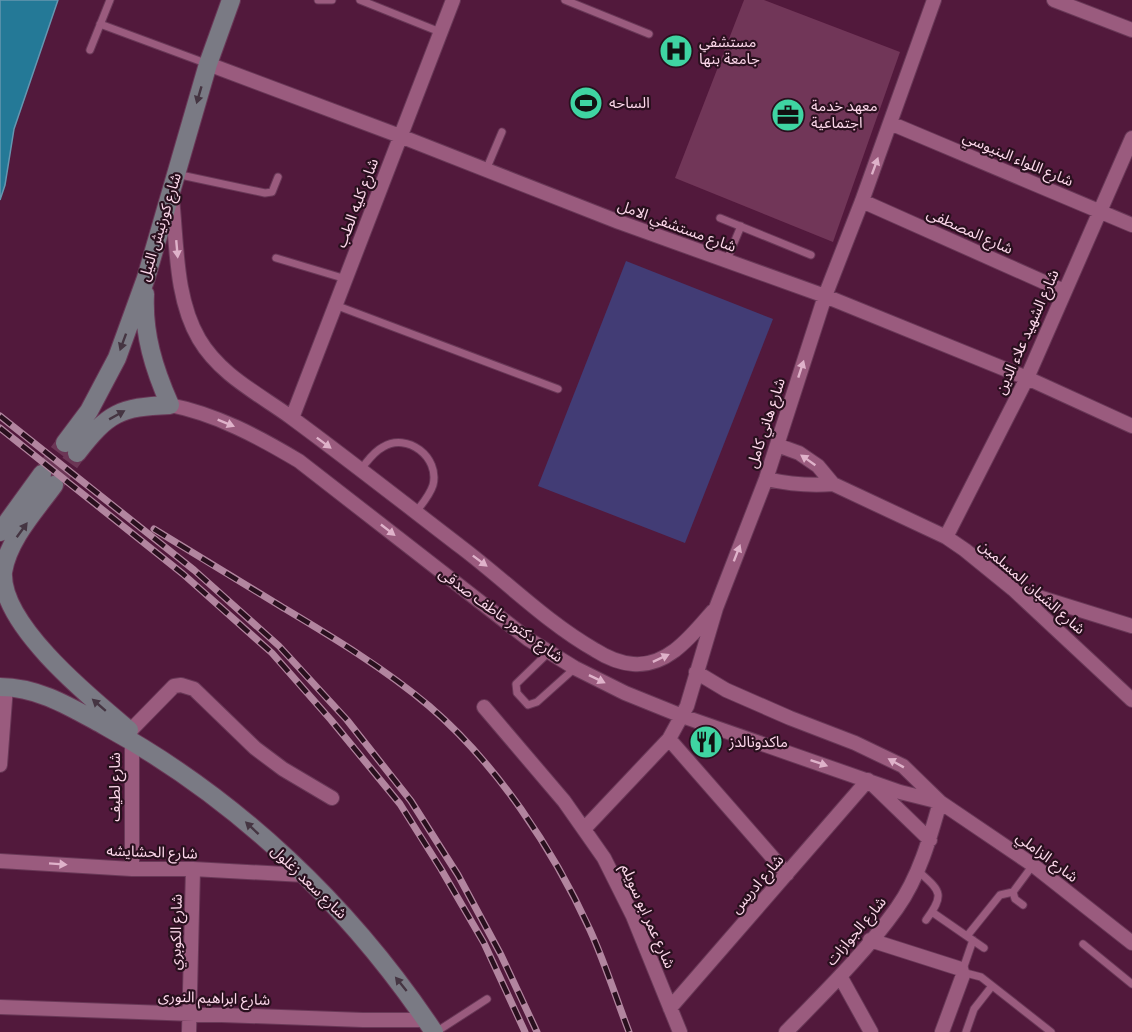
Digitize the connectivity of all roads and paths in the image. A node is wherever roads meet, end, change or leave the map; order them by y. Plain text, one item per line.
1 (110, 0) edge
2 (231, 0) edge
3 (318, 0) edge
4 (332, 0) edge
5 (360, 0) edge
6 (453, 0) edge
7 (565, 0) edge
8 (934, 0) edge
9 (1054, 0) edge
10 (100, 24) junction
11 (1132, 30) edge
12 (440, 32) junction
13 (649, 34) dead end
14 (90, 50) dead end
15 (208, 64) junction
16 (891, 123) junction
17 (502, 132) dead end
18 (400, 136) junction
19 (1132, 138) edge
20 (486, 170) junction
21 (278, 177) dead end
22 (174, 182) junction
23 (862, 201) junction
24 (1100, 213) junction
25 (720, 218) dead end
26 (1132, 225) edge
27 (741, 226) junction
28 (811, 255) dead end
29 (276, 258) dead end
30 (726, 262) junction
31 (146, 278) junction
32 (346, 279) junction
33 (1064, 291) junction
34 (825, 296) junction
35 (335, 305) junction
36 (1027, 378) junction
37 (558, 389) dead end
38 (170, 405) junction
39 (292, 418) junction
40 (1132, 426) edge
41 (777, 445) junction
42 (71, 448) joint
43 (360, 470) junction
44 (766, 479) junction
45 (833, 484) junction
46 (416, 512) junction
47 (0, 532) edge
48 (946, 537) junction
49 (1013, 590) junction
50 (716, 608) junction
51 (1132, 626) edge
52 (594, 650) junction
53 (549, 652) junction
54 (575, 668) junction
55 (696, 672) junction
56 (3, 687) edge
57 (1132, 700) edge
58 (484, 707) dead end
59 (682, 716) junction
60 (131, 736) junction
61 (669, 739) junction
62 (0, 765) edge
63 (868, 780) junction
64 (332, 798) dead end
65 (940, 802) junction
66 (584, 829) junction
67 (930, 840) junction
68 (0, 861) edge
69 (1033, 865) junction
70 (132, 869) junction
71 (194, 869) junction
72 (917, 870) junction
73 (787, 874) junction
74 (304, 875) junction
75 (1013, 892) junction
76 (1023, 905) dead end
77 (932, 912) junction
78 (926, 920) dead end
79 (970, 938) junction
80 (870, 940) junction
81 (1132, 943) edge
82 (1083, 944) dead end
83 (984, 948) dead end
84 (962, 972) junction
85 (840, 976) junction
86 (1132, 984) edge
87 (992, 986) junction
88 (488, 999) dead end
89 (0, 1008) edge
90 (670, 1008) junction
91 (190, 1013) junction
92 (362, 1026) edge
93 (432, 1028) edge
94 (189, 1032) edge
95 (680, 1032) edge
96 (786, 1032) edge
97 (871, 1032) edge
98 (942, 1032) edge
99 (966, 1032) edge
100 (1051, 1032) edge

1 - 10 lane
2 - 15 main road, شارع كورنيش النيل
3 - 4 lane
5 - 12 lane
6 - 12 street, شارع كليه الطب
7 - 13 lane
8 - 16 street, شارع هاني كامل
9 - 11 street
10 - 14 lane
10 - 15 lane
12 - 18 street, شارع كليه الطب
15 - 18 street, شارع مستشفي الامل
15 -> 22 main road, شارع كورنيش النيل
23 -> 16 street, شارع هاني كامل
16 - 24 street, شارع اللواء البنيوسي
17 - 20 lane
18 - 20 street, شارع مستشفي الامل
18 - 32 street, شارع كليه الطب
19 - 24 street, شارع الشهيد علاء الدين
20 - 30 street, شارع مستشفي الامل
21 - 22 lane
22 - 31 main road, شارع كورنيش النيل
22 -> 39 street, شارع دكتور عاطف صدقى
23 - 33 street, شارع المصطفى
23 - 34 street, شارع هاني كامل
24 - 26 street, شارع اللواء البنيوسي
24 - 33 street, شارع الشهيد علاء الدين
25 - 27 lane
27 - 28 lane
27 - 30 lane
29 - 32 lane
30 - 34 street, شارع مستشفي الامل
31 - 38 main road
31 -> 42 main road, شارع كورنيش النيل
32 - 35 street, شارع كليه الطب
33 - 36 street, شارع الشهيد علاء الدين
34 - 36 street, شارع مستشفي الامل
41 -> 34 street, شارع هاني كامل
35 - 37 lane
35 - 39 street, شارع كليه الطب
36 - 40 street, شارع مستشفي الامل
36 - 48 street, شارع الشهيد علاء الدين
42 -> 38 main road, شارع دكتور عاطف صدقى
38 -> 53 street, شارع دكتور عاطف صدقى
39 -> 43 street, شارع دكتور عاطف صدقى
41 - 44 street, شارع هاني كامل
45 -> 41 street, شارع الشبان المسلمين
43 - 46 street, شارع دكتور عاطف صدقى
43 - 46 lane
44 - 45 street, شارع الشبان المسلمين
50 -> 44 street, شارع هاني كامل
45 - 48 street, شارع الشبان المسلمين
46 -> 52 street, شارع دكتور عاطف صدقى
60 -> 47 main road, شارع سعد زغلول
48 - 49 street, شارع الشبان المسلمين
49 - 51 street
49 - 57 street, شارع الشبان المسلمين
52 -> 50 street, شارع دكتور عاطف صدقى
50 - 55 street, شارع هاني كامل
52 - 54 street
53 - 54 street, شارع دكتور عاطف صدقى
53 - 54 lane
54 -> 59 street, شارع دكتور عاطف صدقى
55 - 59 street, شارع هاني كامل
65 -> 55 street
56 - 60 main road, شارع سعد زغلول
56 - 62 street
58 - 66 street, شارع عمر ابو سويلم
59 - 61 street, شارع هاني كامل
59 -> 63 street, شارع دكتور عاطف صدقى
60 - 64 street
60 - 70 street, شارع لطيف
74 -> 60 main road, شارع سعد زغلول
61 - 66 street, شارع هاني كامل
61 - 73 street
63 - 65 street, شارع دكتور عاطف صدقى
63 - 67 street
63 - 73 street, شارع ادريس
65 - 67 street, شارع الجوازات
65 - 69 street, شارع الزاملي
66 - 90 street, شارع عمر ابو سويلم
67 - 72 street, شارع الجوازات
68 -> 70 street, شارع الحشايشه
69 - 75 lane
69 - 81 street, شارع الزاملي
70 - 71 street, شارع الحشايشه
71 - 74 street, شارع الحشايشه
71 - 91 street, شارع الكوبري
72 - 77 lane
72 - 80 street, شارع الجوازات
73 - 90 street, شارع ادريس
93 -> 74 main road, شارع سعد زغلول
75 - 76 lane
75 - 79 lane
77 - 78 lane
77 - 79 lane
79 - 83 lane
79 - 84 lane
80 - 84 street
80 - 85 street, شارع الجوازات
82 - 86 lane
84 - 87 lane
84 - 98 street
85 - 96 street, شارع الجوازات
85 - 97 street
87 - 99 lane
87 - 100 lane
88 - 93 lane
89 - 91 street, شارع ابراهيم النورى
90 - 95 street, شارع عمر ابو سويلم
91 - 92 street, شارع ابراهيم النورى
91 - 94 street, شارع الكوبري
92 - 93 street, شارع ابراهيم النورى

